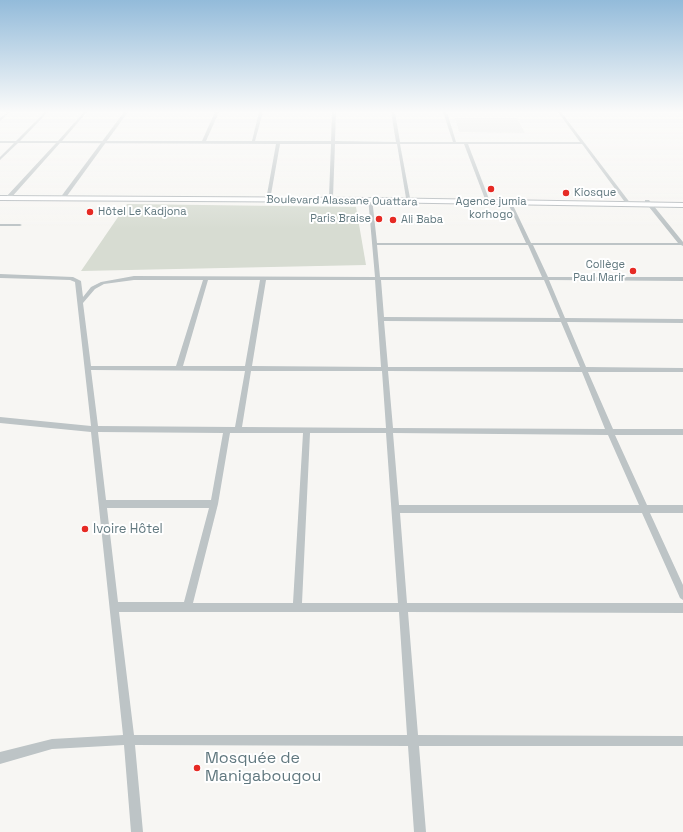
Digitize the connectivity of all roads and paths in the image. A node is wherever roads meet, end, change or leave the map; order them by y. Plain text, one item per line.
1 (8, 151) edge
2 (51, 151) edge
3 (98, 151) edge
4 (277, 151) edge
5 (332, 151) edge
6 (399, 151) edge
7 (469, 151) edge
8 (588, 151) edge
9 (0, 159) edge
10 (0, 197) edge
11 (10, 197) junction
12 (64, 197) junction
13 (331, 197) junction
14 (408, 198) junction
15 (269, 199) junction
16 (371, 199) junction
17 (487, 199) junction
18 (464, 200) junction
19 (509, 201) junction
20 (683, 202) edge
21 (627, 203) junction
22 (649, 203) junction
23 (683, 205) edge
24 (0, 225) edge
25 (20, 225) dead end
26 (375, 244) junction
27 (529, 244) junction
28 (683, 245) edge
29 (0, 276) edge
30 (206, 279) junction
31 (546, 279) junction
32 (683, 279) edge
33 (263, 280) junction
34 (378, 280) junction
35 (81, 302) junction
36 (381, 319) junction
37 (563, 321) junction
38 (683, 321) edge
39 (179, 367) junction
40 (88, 368) junction
41 (249, 368) junction
42 (385, 369) junction
43 (584, 370) junction
44 (683, 370) edge
45 (0, 420) edge
46 (95, 429) junction
47 (227, 430) junction
48 (238, 430) junction
49 (308, 430) junction
50 (390, 431) junction
51 (610, 431) junction
52 (683, 432) edge
53 (103, 504) junction
54 (214, 504) junction
55 (396, 509) junction
56 (646, 509) junction
57 (683, 509) edge
58 (683, 595) edge
59 (188, 606) junction
60 (114, 607) junction
61 (297, 607) junction
62 (402, 608) junction
63 (683, 608) edge
64 (129, 740) junction
65 (414, 741) junction
66 (683, 741) edge
67 (0, 758) edge
68 (137, 832) edge
69 (420, 832) edge

1 - 9 street
2 - 11 street
3 - 12 street
4 - 15 street
5 - 13 street
6 - 14 street
7 - 17 street
8 - 21 street
10 - 11 main road, Boulevard Alassane Ouattara
11 - 12 main road, Boulevard Alassane Ouattara
12 - 15 main road, Boulevard Alassane Ouattara
13 - 15 main road, Boulevard Alassane Ouattara
13 - 16 main road, Boulevard Alassane Ouattara
14 - 16 main road, Boulevard Alassane Ouattara
14 - 18 main road, Boulevard Alassane Ouattara
15 - 16 main road, Boulevard Alassane Ouattara
16 - 18 main road, Boulevard Alassane Ouattara
16 - 26 street
17 - 18 main road, Boulevard Alassane Ouattara
17 - 19 main road, Boulevard Alassane Ouattara
18 - 19 main road, Boulevard Alassane Ouattara
19 - 21 main road, Boulevard Alassane Ouattara
19 - 27 street
20 - 22 main road, Boulevard Alassane Ouattara
21 - 22 main road, Boulevard Alassane Ouattara
22 - 23 main road, Boulevard Alassane Ouattara
22 - 28 street
24 - 25 street
26 - 27 street
26 - 34 street
27 - 28 street
27 - 31 street
29 - 35 street
30 - 33 street
30 - 35 street
30 - 39 street
31 - 32 street
31 - 34 street
31 - 37 street
33 - 34 street
33 - 41 street
34 - 36 street
35 - 40 street
36 - 37 street
36 - 42 street
37 - 38 street
37 - 43 street
39 - 40 street
39 - 41 street
40 - 46 street
41 - 42 street
41 - 48 street
42 - 43 street
42 - 50 street
43 - 44 street
43 - 51 street
45 - 46 street
46 - 47 street
46 - 53 street
47 - 48 street
47 - 54 street
48 - 49 street
49 - 50 street
49 - 61 street
50 - 51 street
50 - 55 street
51 - 52 street
51 - 56 street
53 - 54 street
53 - 60 street
54 - 59 street
55 - 56 street
55 - 62 street
56 - 57 street
56 - 58 street
59 - 60 street
59 - 61 street
60 - 64 street
61 - 62 street
62 - 63 street
62 - 65 street
64 - 65 street
64 - 67 street
64 - 68 street
65 - 66 street
65 - 69 street

